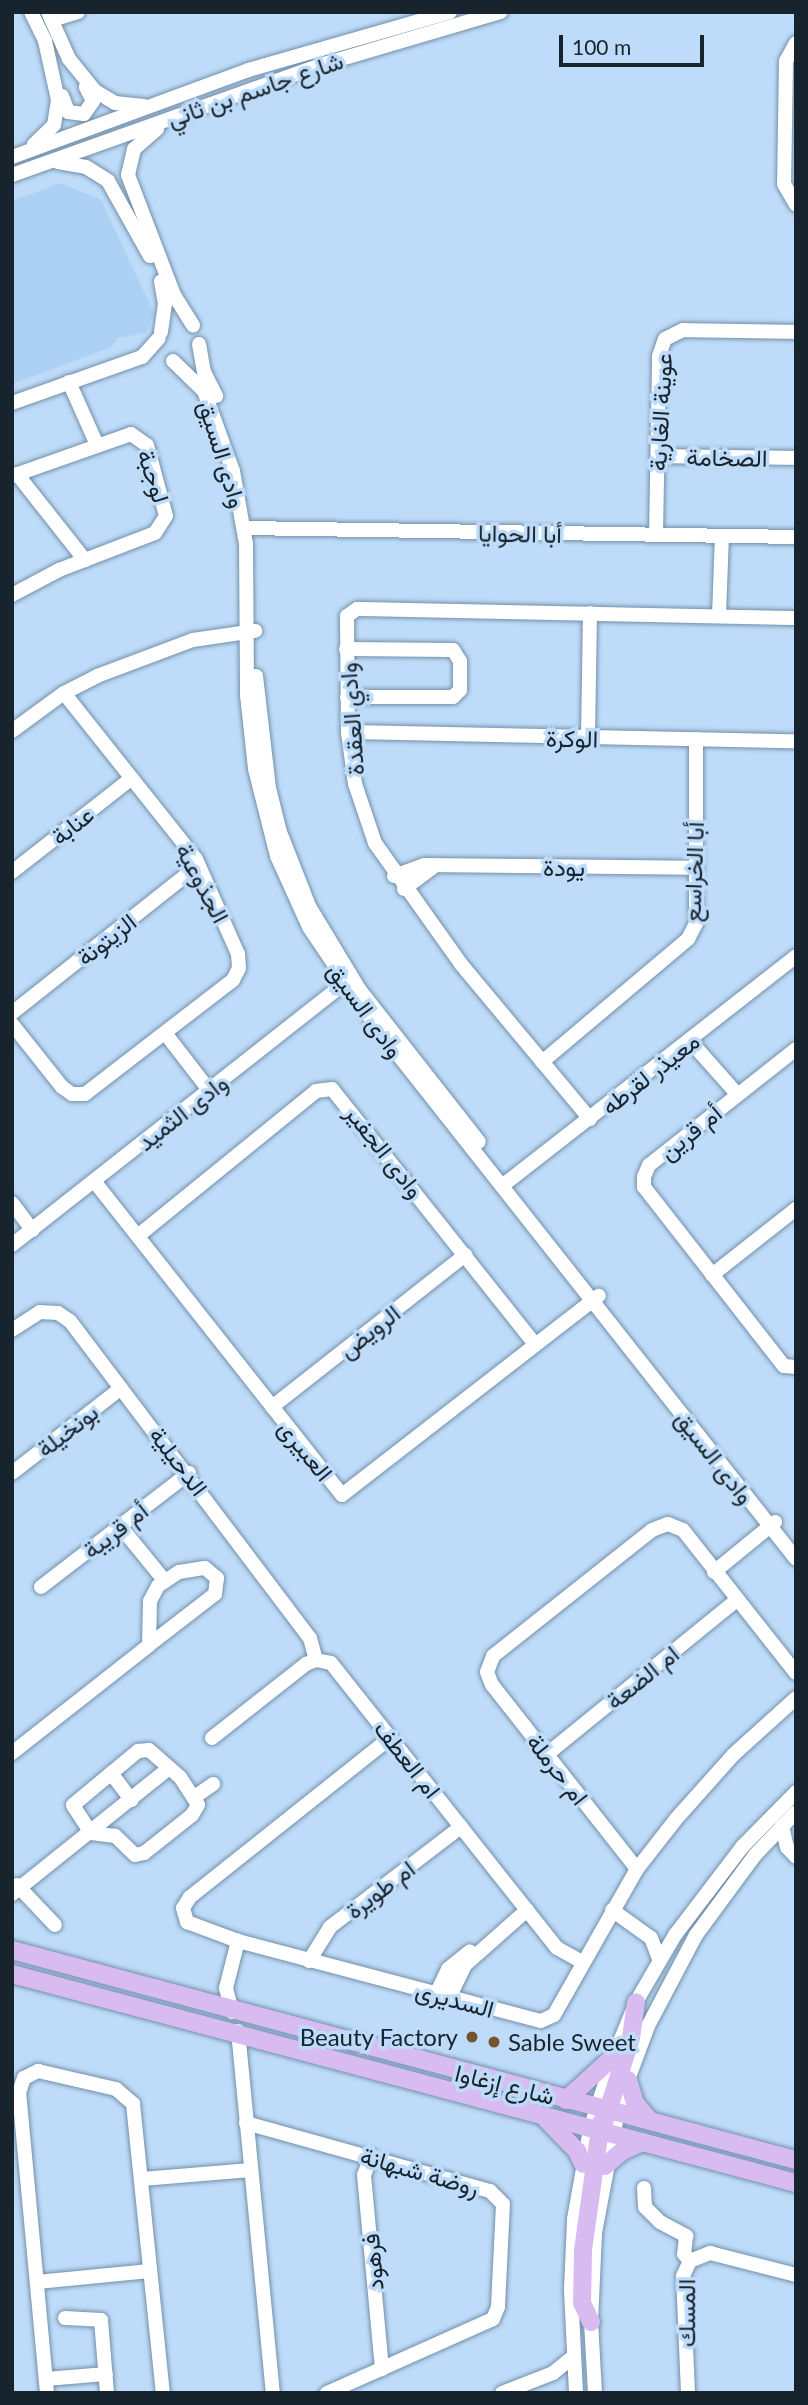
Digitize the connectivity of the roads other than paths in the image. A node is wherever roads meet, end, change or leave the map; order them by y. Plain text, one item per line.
1 (31, 12) edge
2 (78, 12) edge
3 (450, 12) edge
4 (501, 12) edge
5 (50, 16) edge
6 (794, 45) edge
7 (79, 72) junction
8 (55, 78) junction
9 (152, 106) junction
10 (180, 115) junction
11 (12, 156) edge
12 (43, 164) junction
13 (12, 175) edge
14 (796, 205) edge
15 (193, 326) junction
16 (796, 332) edge
17 (160, 335) junction
18 (200, 344) junction
19 (142, 357) junction
20 (170, 360) junction
21 (69, 382) junction
22 (12, 404) edge
23 (97, 445) junction
24 (658, 456) junction
25 (796, 458) edge
26 (15, 475) edge
27 (248, 527) junction
28 (656, 535) junction
29 (722, 536) junction
30 (796, 537) edge
31 (85, 560) junction
32 (12, 595) edge
33 (590, 613) junction
34 (719, 616) junction
35 (796, 618) edge
36 (252, 631) junction
37 (346, 649) junction
38 (64, 693) junction
39 (347, 697) junction
40 (12, 731) edge
41 (348, 732) junction
42 (588, 738) junction
43 (696, 739) junction
44 (796, 741) edge
45 (132, 778) junction
46 (200, 866) junction
47 (435, 866) junction
48 (693, 868) junction
49 (12, 872) edge
50 (394, 876) junction
51 (404, 889) junction
52 (796, 956) edge
53 (348, 981) junction
54 (12, 1013) edge
55 (12, 1024) edge
56 (165, 1033) junction
57 (691, 1042) junction
58 (796, 1049) edge
59 (542, 1062) junction
60 (209, 1090) junction
61 (737, 1094) junction
62 (590, 1119) junction
63 (94, 1181) junction
64 (506, 1183) junction
65 (12, 1203) edge
66 (796, 1209) edge
67 (32, 1230) junction
68 (139, 1235) junction
69 (12, 1245) edge
70 (466, 1255) junction
71 (712, 1275) junction
72 (596, 1298) junction
73 (12, 1330) edge
74 (534, 1343) junction
75 (796, 1367) edge
76 (121, 1388) junction
77 (272, 1407) junction
78 (12, 1473) edge
79 (189, 1473) junction
80 (774, 1523) junction
81 (120, 1526) junction
82 (796, 1544) edge
83 (796, 1559) edge
84 (714, 1572) junction
85 (164, 1580) junction
86 (41, 1587) dead end
87 (737, 1600) junction
88 (149, 1645) junction
89 (316, 1660) junction
90 (796, 1673) edge
91 (796, 1698) edge
92 (212, 1738) dead end
93 (390, 1738) junction
94 (12, 1753) edge
95 (546, 1755) junction
96 (169, 1768) junction
97 (110, 1773) junction
98 (213, 1784) dead end
99 (796, 1792) edge
100 (196, 1796) junction
101 (131, 1800) junction
102 (796, 1812) edge
103 (782, 1826) junction
104 (461, 1827) junction
105 (91, 1833) junction
106 (766, 1843) junction
107 (791, 1852) edge
108 (637, 1869) junction
109 (16, 1889) edge
110 (527, 1910) junction
111 (612, 1910) junction
112 (55, 1925) dead end
113 (675, 1935) junction
114 (651, 1938) junction
115 (238, 1941) junction
116 (12, 1950) edge
117 (46, 1959) junction
118 (659, 1959) junction
119 (12, 1960) edge
120 (309, 1961) junction
121 (582, 1962) junction
122 (12, 1974) edge
123 (226, 1988) junction
124 (442, 1996) junction
125 (636, 2002) junction
126 (209, 2006) junction
127 (232, 2012) junction
128 (237, 2031) junction
129 (262, 2038) junction
130 (614, 2056) junction
131 (244, 2059) junction
132 (628, 2080) junction
133 (435, 2087) junction
134 (566, 2100) junction
135 (544, 2117) junction
136 (603, 2121) junction
137 (650, 2122) junction
138 (246, 2123) junction
139 (643, 2143) junction
140 (371, 2156) junction
141 (795, 2162) edge
142 (583, 2164) junction
143 (605, 2166) junction
144 (251, 2170) junction
145 (19, 2174) edge
146 (142, 2179) junction
147 (796, 2183) edge
148 (644, 2188) dead end
149 (690, 2261) junction
150 (149, 2271) junction
151 (796, 2276) edge
152 (37, 2282) junction
153 (65, 2318) dead end
154 (591, 2322) junction
155 (573, 2357) junction
156 (382, 2369) junction
157 (554, 2372) junction
158 (106, 2374) junction
159 (47, 2386) edge
160 (575, 2390) edge
161 (107, 2393) edge
162 (163, 2393) edge
163 (273, 2393) edge
164 (327, 2393) edge
165 (502, 2393) edge
166 (594, 2393) edge
167 (688, 2393) edge

1 - 8 street
2 - 5 street
3 - 9 street, شارع جاسم بن ثاني
4 - 10 street, شارع جاسم بن ثاني
5 - 7 street
6 - 14 street
7 - 8 street
7 - 9 street
8 - 11 street
9 - 11 street, شارع جاسم بن ثاني
10 - 12 street, شارع جاسم بن ثاني
10 - 15 street
12 - 13 street, شارع جاسم بن ثاني
12 - 17 street
15 - 17 street
15 - 18 street
16 - 24 street, عوينة الغارية
17 - 19 street
17 - 20 street
18 - 20 street
18 - 27 street, وادى السيق
19 - 20 street
19 - 21 street
20 - 27 street, وادى السيق
21 - 22 street
21 - 23 street
23 - 26 street, لوجبة
23 - 31 street, لوجبة
24 - 25 street, الصخامة
24 - 28 street, عوينة الغارية
26 - 31 street
27 - 28 street, أبا الحوايا
27 - 36 street, وادى السيق
28 - 29 street, أبا الحوايا
29 - 30 street, أبا الحوايا
29 - 34 street
31 - 32 street, لوجبة
33 - 34 street, وادي العقدة
33 - 37 street, وادي العقدة
33 - 42 street
34 - 35 street, وادي العقدة
36 - 38 street
36 - 53 street, وادى السيق
37 - 39 street, وادي العقدة
37 - 39 street
38 - 40 street
38 - 45 street, الجذوعية
39 - 41 street, وادي العقدة
41 - 42 street, الوكرة
41 - 50 street, وادي العقدة
42 - 43 street, الوكرة
43 - 44 street, الوكرة
43 - 48 street, أبا الخراسع
45 - 46 street, الجذوعية
45 - 49 street, عنابة
46 - 54 street, الزيتونة
46 - 56 street, الجذوعية
47 - 48 street, يودة
47 - 50 street, يودة
47 - 51 street
48 - 59 street, أبا الخراسع
50 - 51 street, وادي العقدة
51 - 59 street, وادي العقدة
52 - 57 street, معيذر لقرطه
53 - 60 street, وادى الثميد
53 - 64 street, وادى السيق
55 - 56 street, الجذوعية
56 - 60 street
57 - 61 street, أم قرين
57 - 62 street, معيذر لقرطه
58 - 61 street, أم قرين
59 - 62 street, وادي العقدة
60 - 63 street, وادى الثميد
61 - 71 street, أم قرين
62 - 64 street, معيذر لقرطه
63 - 67 street, وادى الثميد
63 - 68 street, العبيرى
64 - 72 street, وادى السيق
65 - 67 street
66 - 71 street
67 - 69 street, وادى الثميد
68 - 70 street, وادى الجفير
68 - 77 street, العبيرى
70 - 74 street, وادى الجفير
70 - 77 street, الرويض
71 - 75 street, أم قرين
72 - 74 street, العبيرى
72 - 80 street, وادى السيق
73 - 76 street, الدحيلية
74 - 77 street, العبيرى
76 - 78 street, بونخيلة
76 - 79 street, الدحيلية
79 - 81 street, أم قريبة
79 - 89 street, الدحيلية
80 - 82 street, وادى السيق
80 - 83 street, وادى السيق
80 - 84 street
81 - 85 street
81 - 86 street, أم قريبة
84 - 87 street
84 - 95 street, ام حرملة
85 - 88 street
85 - 88 street
87 - 90 street
87 - 95 street, ام الضعة
88 - 94 street
89 - 92 street
89 - 93 street, ام العطف
91 - 108 street, السديرى
93 - 104 street, ام العطف
93 - 115 street, السديرى
95 - 108 street, ام حرملة
96 - 97 street
96 - 100 street
96 - 101 street
97 - 101 street
97 - 105 street
98 - 100 street
99 - 113 street
100 - 105 street
101 - 105 street
102 - 103 street
103 - 106 street
103 - 107 street
104 - 110 street, ام العطف
104 - 120 street, ام طويرة
105 - 109 street
106 - 107 street
106 - 132 street
108 - 111 street, السديرى
109 - 112 street
110 - 121 street, ام العطف
110 - 124 street
111 - 114 street
111 - 121 street, السديرى
113 - 114 street
113 - 118 street
114 - 118 street
115 - 120 street, السديرى
115 - 123 street
116 - 117 main road, شارع إزغاوا
117 - 119 main road
117 - 126 main road, شارع إزغاوا
118 - 125 street
120 - 124 street, السديرى
121 - 124 street, السديرى
122 - 128 main road, شارع إزغاوا
123 - 126 street
123 - 127 street
125 - 130 street
125 - 136 main road
126 - 127 main road, شارع إزغاوا
127 - 134 main road, شارع إزغاوا
128 - 129 main road, شارع إزغاوا
128 - 131 street
129 - 131 street
129 - 133 main road, شارع إزغاوا
130 - 134 main road
130 - 136 street
131 - 138 street
132 - 136 street
132 - 137 main road
133 - 135 main road, شارع إزغاوا
133 - 136 main road
134 - 136 main road, شارع إزغاوا
135 - 136 main road, شارع إزغاوا
135 - 142 main road
136 - 137 main road, شارع إزغاوا
136 - 139 main road, شارع إزغاوا
136 - 141 main road
136 - 142 street
136 - 143 street
136 - 154 main road
137 - 141 main road, شارع إزغاوا
138 - 140 street, روضة شبهانة
138 - 144 street
139 - 143 main road
139 - 147 main road, شارع إزغاوا
140 - 156 street, فرهود
140 - 156 street, روضة شبهانة
142 - 155 street
143 - 154 street
144 - 146 street
144 - 163 street
145 - 146 street
145 - 152 street
146 - 150 street
148 - 149 street
149 - 151 street, المسك
149 - 167 street, المسك
150 - 152 street
150 - 162 street
152 - 159 street
153 - 158 street
154 - 166 street
155 - 157 street
155 - 160 street
156 - 164 street, روضة شبهانة
157 - 160 street
157 - 165 street
158 - 159 street
158 - 161 street

